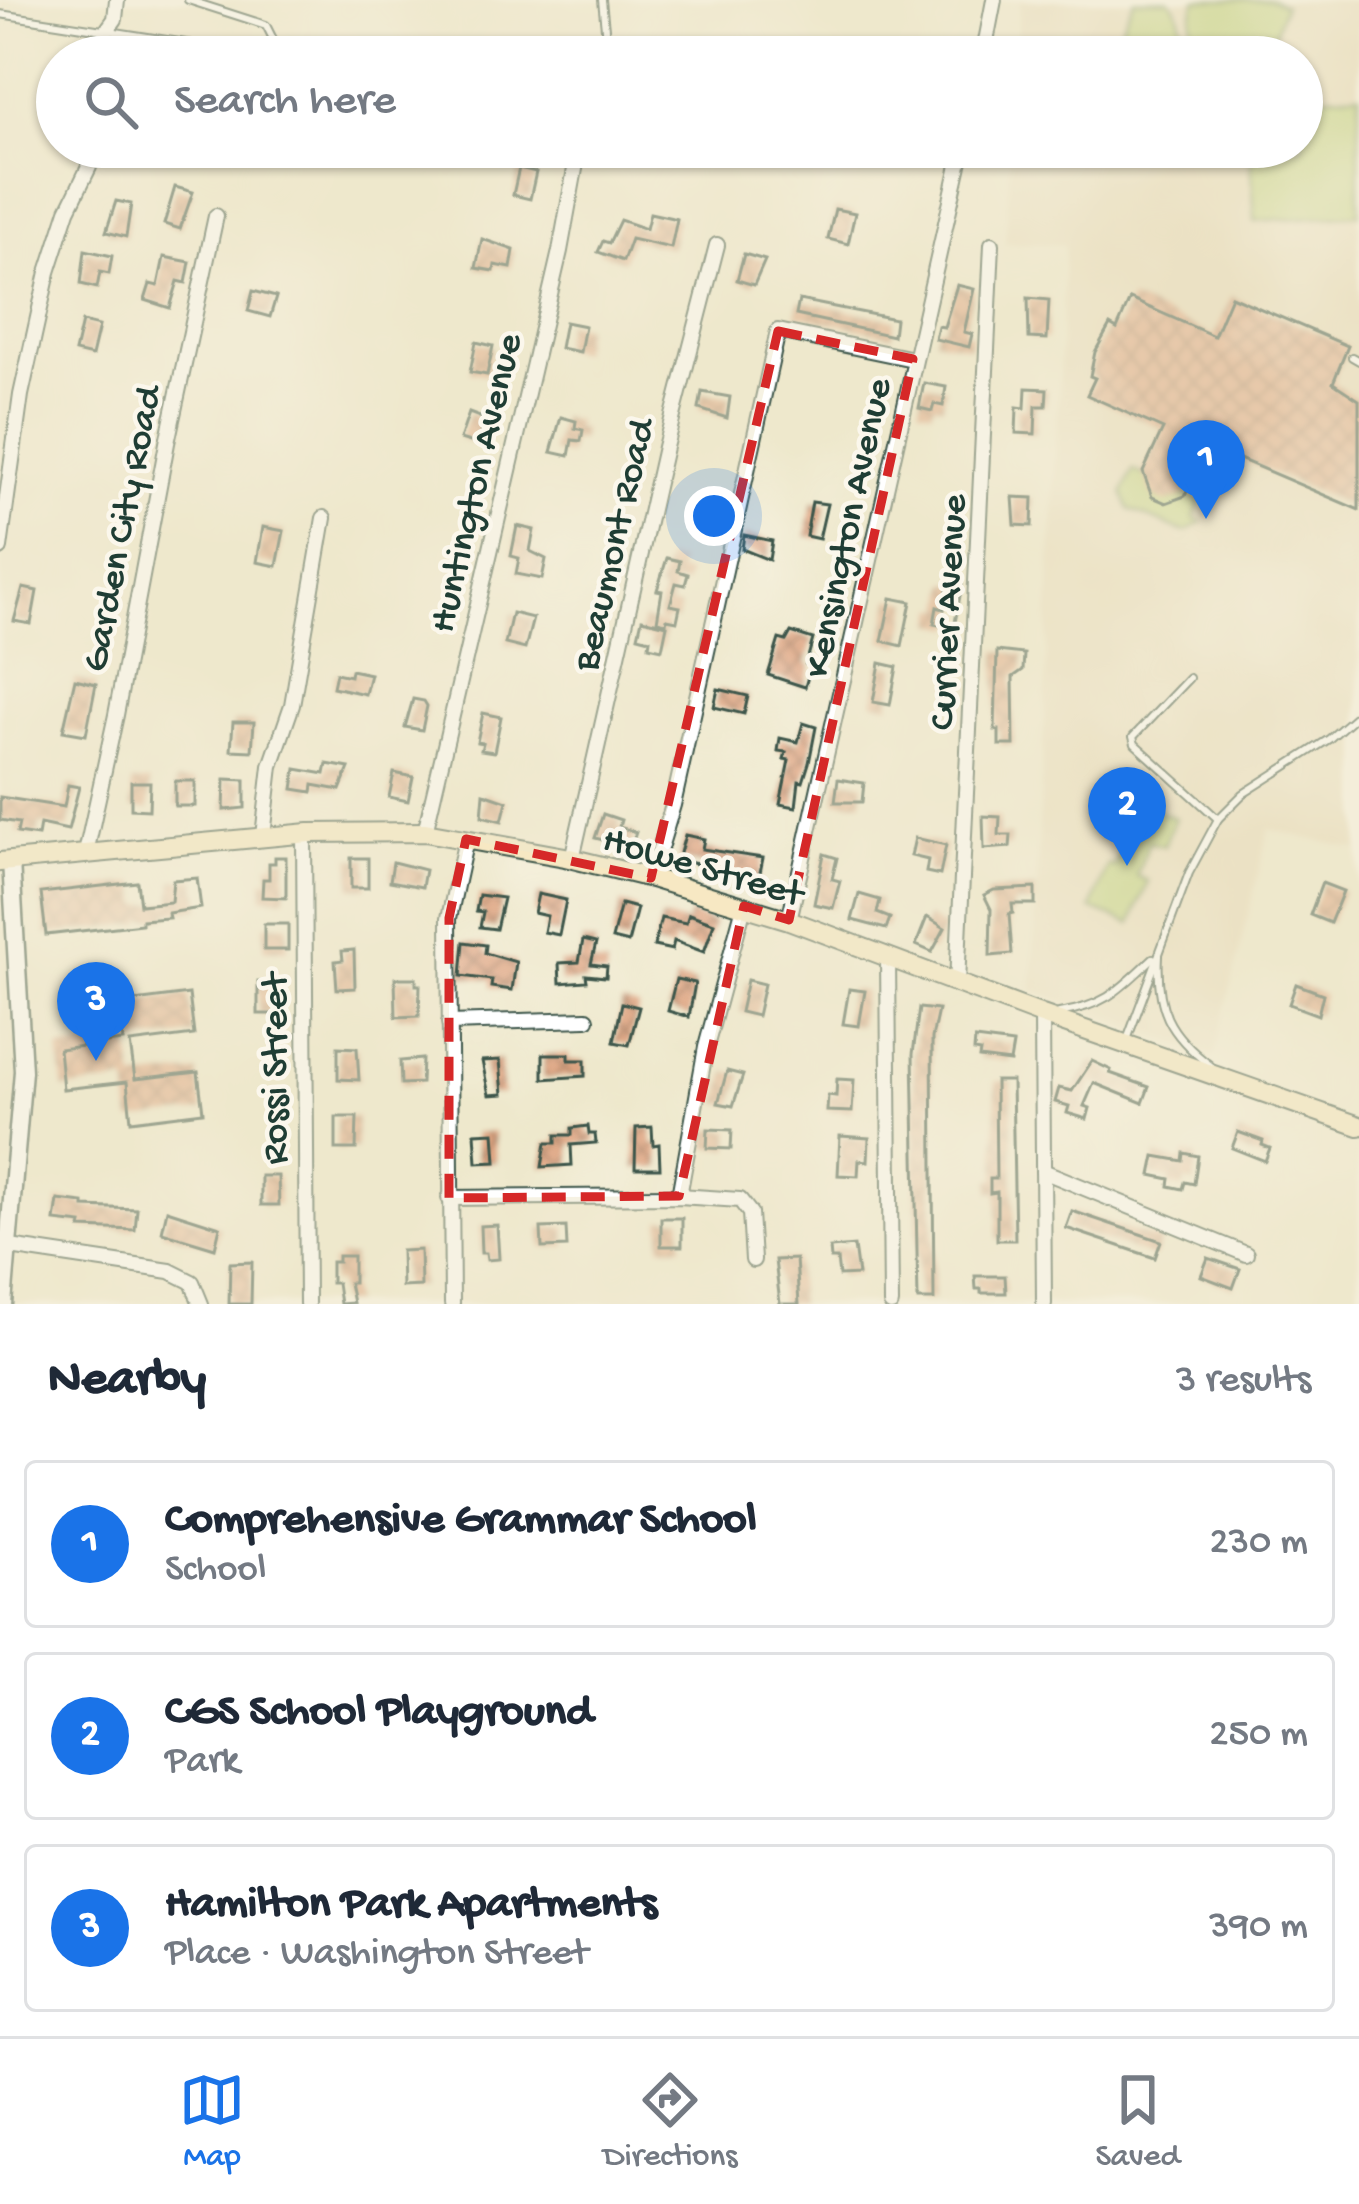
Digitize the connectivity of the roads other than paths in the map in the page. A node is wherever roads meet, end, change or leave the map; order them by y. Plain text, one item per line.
1 (117, 0) edge
2 (188, 0) edge
3 (602, 0) edge
4 (994, 0) edge
5 (0, 14) edge
6 (105, 33) junction
7 (127, 36) edge
8 (270, 36) edge
9 (606, 36) edge
10 (986, 36) edge
11 (88, 168) edge
12 (574, 168) edge
13 (958, 168) edge
14 (216, 216) dead end
15 (992, 244) dead end
16 (717, 245) dead end
17 (914, 359) junction
18 (324, 518) dead end
19 (0, 548) edge
20 (1189, 678) dead end
21 (1359, 713) edge
22 (1218, 819) junction
23 (425, 832) junction
24 (304, 833) junction
25 (263, 836) junction
26 (466, 838) junction
27 (86, 853) junction
28 (572, 859) junction
29 (6, 862) edge
30 (651, 878) junction
31 (744, 906) junction
32 (789, 920) junction
33 (1160, 944) junction
34 (888, 956) junction
35 (957, 983) junction
36 (1042, 1015) junction
37 (587, 1019) dead end
38 (449, 1023) junction
39 (1126, 1044) junction
40 (1234, 1081) junction
41 (1359, 1126) edge
42 (1043, 1171) junction
43 (679, 1196) junction
44 (449, 1198) junction
45 (10, 1247) junction
46 (1246, 1254) dead end
47 (753, 1260) dead end
48 (3, 1304) edge
49 (201, 1304) edge
50 (307, 1304) edge
51 (452, 1304) edge
52 (891, 1304) edge
53 (1044, 1304) edge

1 - 6 street
2 - 8 lane
3 - 9 lane
4 - 10 street
5 - 6 lane
6 - 7 lane
11 - 19 street
12 - 23 street, Huntington Avenue
13 - 17 street, Kensington Avenue
14 - 27 street, Garden City Road
15 - 35 street, Currier Avenue
16 - 28 street, Beaumont Road
17 - 30 street
17 - 32 street, Kensington Avenue
18 - 25 street
20 - 22 lane
21 - 22 lane
22 - 33 lane
23 - 24 main road, Howe Street
23 - 26 main road, Howe Street
24 - 25 main road, Howe Street
24 - 50 street, Rossi Street
25 - 27 main road, Howe Street
26 - 28 main road, Howe Street
26 - 38 street
27 - 29 main road, Howe Street
28 - 30 main road, Howe Street
29 - 45 street
30 - 31 main road, Howe Street
31 - 32 main road, Howe Street
31 - 43 street
32 - 34 main road, Howe Street
33 - 36 lane
33 - 39 lane
33 - 40 lane
34 - 35 main road, Howe Street
34 - 52 street
35 - 36 main road, Howe Street
36 - 39 main road, Howe Street
36 - 42 street
37 - 38 street
38 - 44 street
39 - 40 main road, Howe Street
40 - 41 main road, Howe Street
42 - 46 street
42 - 53 street
43 - 44 street
43 - 47 street
44 - 51 street
45 - 48 street
45 - 49 street

